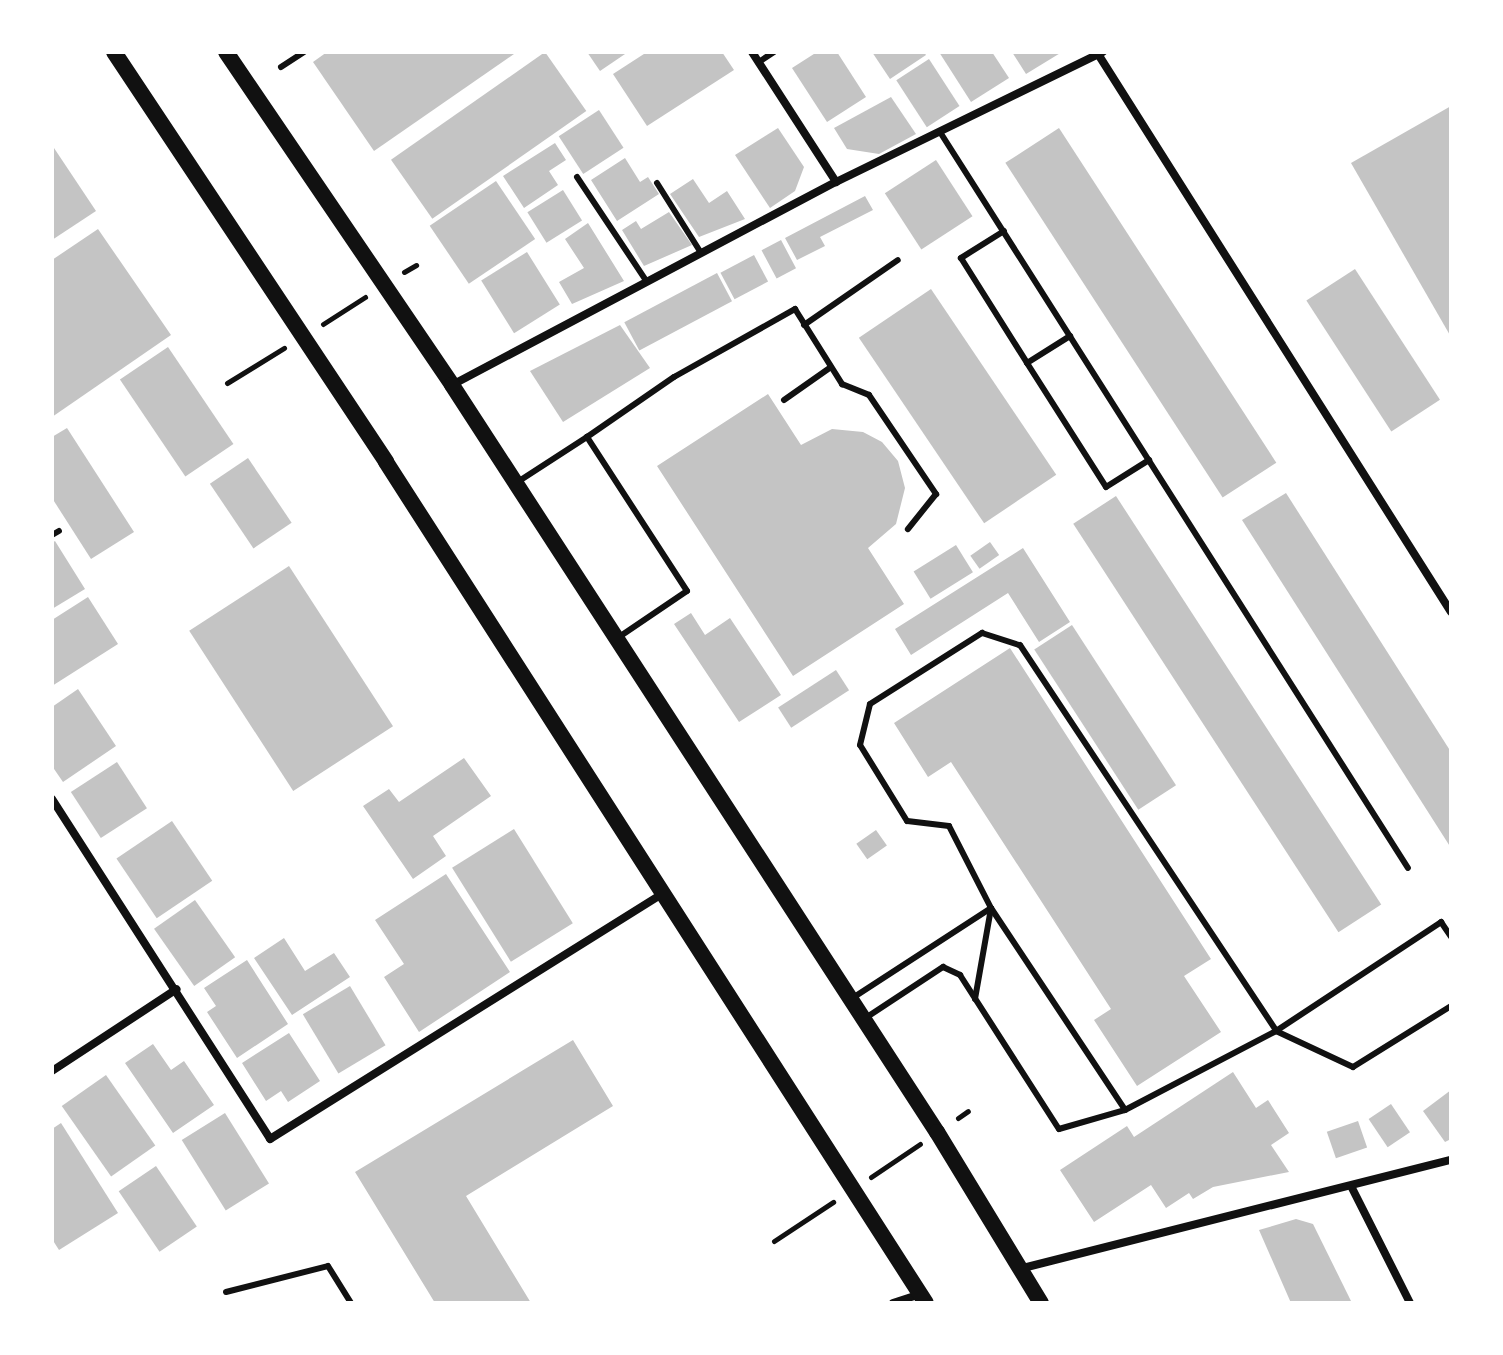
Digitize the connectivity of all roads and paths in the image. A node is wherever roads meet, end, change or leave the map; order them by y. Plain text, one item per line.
1 (114, 52) edge
2 (226, 52) edge
3 (304, 52) edge
4 (752, 52) edge
5 (774, 52) edge
6 (1100, 53) edge
7 (759, 62) junction
8 (281, 67) dead end
9 (940, 132) junction
10 (577, 177) dead end
11 (836, 182) junction
12 (657, 183) dead end
13 (1004, 231) junction
14 (701, 253) junction
15 (898, 260) dead end
16 (647, 282) junction
17 (804, 325) junction
18 (1070, 336) junction
19 (1027, 363) junction
20 (831, 367) junction
21 (452, 385) junction
22 (784, 400) dead end
23 (587, 437) junction
24 (1149, 460) junction
25 (515, 483) junction
26 (908, 529) dead end
27 (1451, 612) edge
28 (617, 639) junction
29 (52, 799) edge
30 (1408, 868) dead end
31 (661, 895) junction
32 (991, 908) junction
33 (1451, 937) edge
34 (177, 989) junction
35 (851, 999) junction
36 (975, 999) junction
37 (1451, 1006) edge
38 (864, 1019) junction
39 (1276, 1031) junction
40 (52, 1071) edge
41 (1125, 1110) junction
42 (1451, 1160) edge
43 (1351, 1186) junction
44 (1023, 1268) junction
45 (226, 1292) dead end
46 (923, 1298) edge
47 (351, 1303) edge
48 (893, 1303) edge
49 (1041, 1303) edge
50 (1410, 1303) edge

1 - 31 main road
2 - 21 main road
3 - 8 lane
4 - 7 street
5 - 7 lane
6 - 9 street
6 - 27 street
7 - 11 street
9 - 11 street
9 - 13 lane
10 - 16 lane
11 - 14 street
12 - 14 lane
13 - 18 lane
13 - 19 lane
14 - 16 street
15 - 17 lane
16 - 21 street
17 - 20 lane
17 - 23 lane
18 - 19 lane
18 - 24 lane
19 - 24 lane
20 - 22 lane
20 - 26 lane
21 - 25 main road
23 - 25 lane
23 - 28 lane
24 - 30 lane
25 - 28 main road
28 - 35 main road
29 - 34 street
31 - 34 street
31 - 46 main road
32 - 35 lane
32 - 36 lane
32 - 39 lane
32 - 41 lane
33 - 39 lane
34 - 40 street
35 - 38 main road
36 - 38 lane
36 - 41 lane
37 - 39 lane
38 - 44 main road
39 - 41 lane
42 - 43 street
43 - 44 street
43 - 50 street
44 - 49 main road
45 - 47 lane
46 - 48 street

